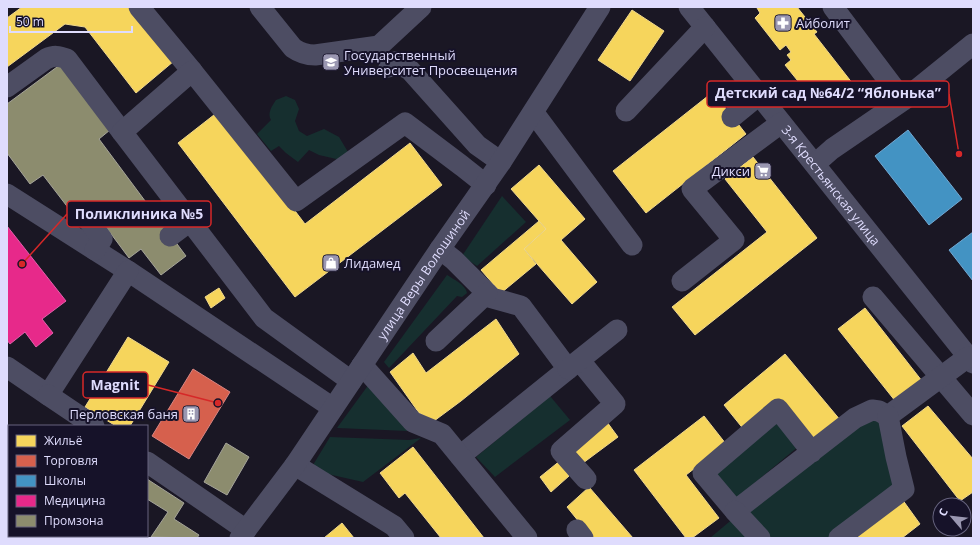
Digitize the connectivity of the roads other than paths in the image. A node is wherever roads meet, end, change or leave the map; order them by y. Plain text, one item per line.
1 (139, 7) edge
2 (260, 7) edge
3 (421, 7) edge
4 (600, 7) edge
5 (689, 7) edge
6 (833, 7) edge
7 (705, 27) junction
8 (973, 44) edge
9 (379, 46) junction
10 (192, 71) junction
11 (7, 87) edge
12 (894, 88) dead end
13 (759, 95) junction
14 (626, 111) dead end
15 (534, 113) junction
16 (732, 117) dead end
17 (781, 123) junction
18 (122, 132) junction
19 (501, 162) junction
20 (814, 164) junction
21 (486, 185) junction
22 (7, 194) edge
23 (83, 213) dead end
24 (190, 221) junction
25 (170, 236) dead end
26 (632, 245) dead end
27 (440, 249) junction
28 (95, 250) junction
29 (128, 271) junction
30 (682, 281) dead end
31 (487, 293) junction
32 (873, 297) dead end
33 (618, 330) dead end
34 (436, 341) dead end
35 (970, 360) edge
36 (574, 365) junction
37 (7, 367) edge
38 (357, 373) junction
39 (941, 376) junction
40 (48, 395) junction
41 (333, 408) junction
42 (973, 415) edge
43 (888, 416) junction
44 (93, 425) edge
45 (812, 452) junction
46 (460, 456) junction
47 (148, 463) edge
48 (296, 465) junction
49 (586, 479) dead end
50 (736, 511) junction
51 (243, 534) edge
52 (401, 537) edge
53 (527, 538) edge
54 (760, 538) edge
55 (839, 538) edge

1 - 10 street
2 - 9 street
3 - 9 street
4 - 15 street, улица Веры Волошиной
5 - 7 street, 3-я Крестьянская улица
6 - 12 street
7 - 13 street, 3-я Крестьянская улица
7 - 14 street
8 - 20 street
9 - 19 street
10 - 18 street
10 - 21 street
11 - 18 street
13 - 16 street
13 - 17 street, 3-я Крестьянская улица
15 - 19 street, улица Веры Волошиной
15 - 26 street
17 - 20 street, 3-я Крестьянская улица
17 - 30 street
18 - 24 street
19 - 21 street, улица Веры Волошиной
20 - 35 street, 3-я Крестьянская улица
21 - 27 street, улица Веры Волошиной
22 - 28 street
23 - 28 street
24 - 25 street
24 - 38 street
27 - 31 street
27 - 38 street, улица Веры Волошиной
28 - 29 street
29 - 40 street
29 - 41 street
31 - 34 street
31 - 36 street
32 - 39 street
33 - 36 street
35 - 39 street
36 - 46 street
36 - 49 street
37 - 40 street
38 - 41 street, улица Веры Волошиной
38 - 46 street
39 - 42 street
39 - 43 street
40 - 44 street
41 - 48 street, улица Веры Волошиной
43 - 45 street
43 - 55 street
45 - 50 street
45 - 50 street
46 - 53 street
47 - 51 street
48 - 51 street, улица Веры Волошиной
48 - 52 street
50 - 54 street

